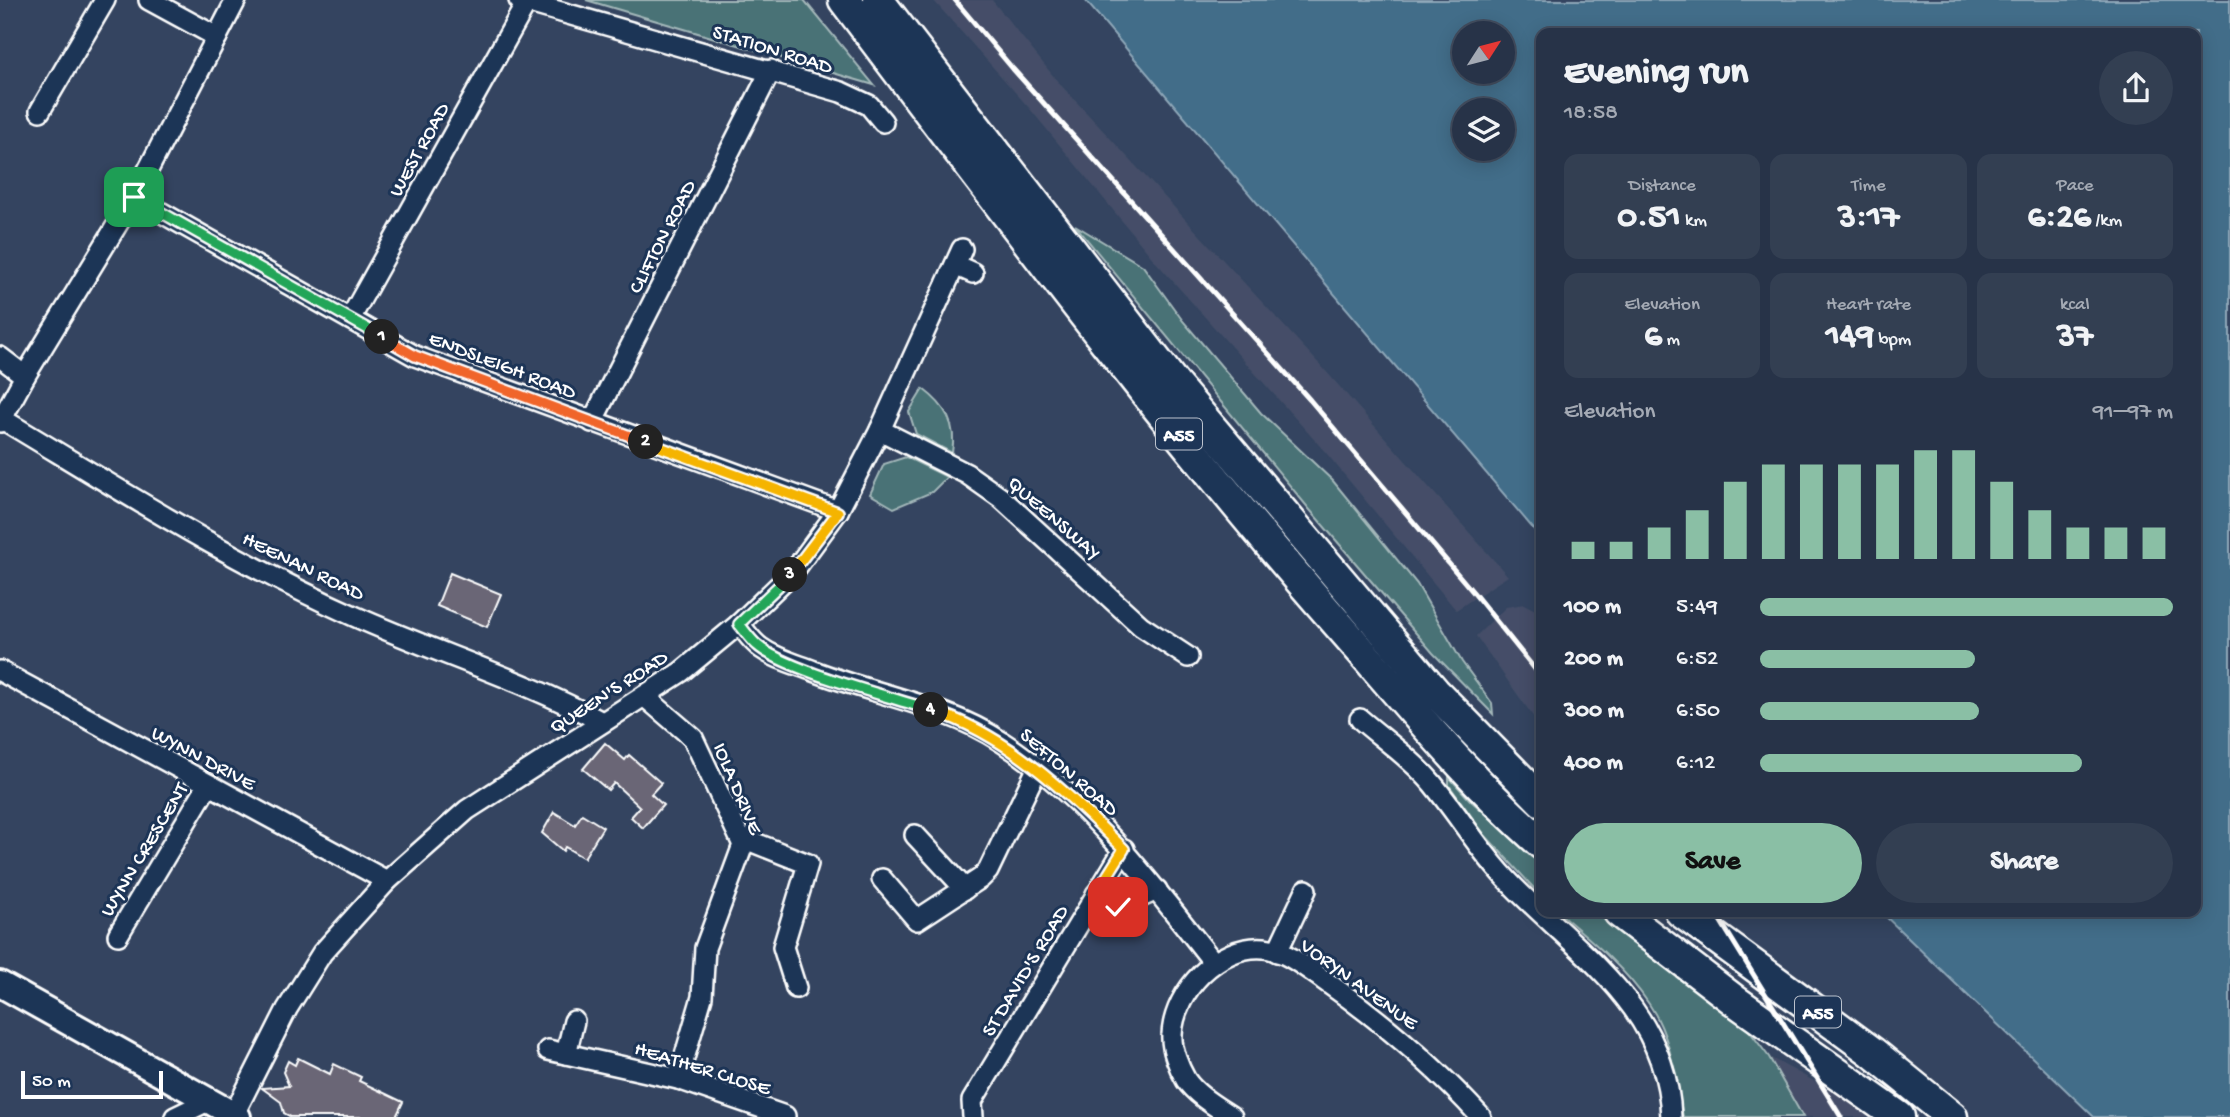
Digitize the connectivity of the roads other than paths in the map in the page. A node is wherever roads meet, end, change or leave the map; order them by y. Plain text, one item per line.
1 (105, 0) edge
2 (149, 0) edge
3 (236, 0) edge
4 (844, 0) edge
5 (878, 0) edge
6 (523, 1) edge
7 (217, 37) junction
8 (771, 70) junction
9 (40, 111) dead end
10 (883, 122) dead end
11 (134, 197) junction
12 (963, 262) dead end
13 (350, 319) junction
14 (0, 357) edge
15 (25, 376) junction
16 (1, 421) edge
17 (592, 422) junction
18 (880, 430) junction
19 (838, 512) junction
20 (739, 624) junction
21 (1188, 657) dead end
22 (0, 671) edge
23 (644, 696) junction
24 (1360, 719) dead end
25 (602, 722) junction
26 (1037, 769) junction
27 (208, 785) junction
28 (1536, 795) edge
29 (915, 835) dead end
30 (740, 837) junction
31 (1536, 838) edge
32 (1124, 849) junction
33 (882, 879) dead end
34 (387, 881) junction
35 (965, 889) junction
36 (1157, 890) junction
37 (1306, 890) dead end
38 (1096, 894) junction
39 (1536, 908) edge
40 (1545, 917) edge
41 (1626, 917) edge
42 (1688, 917) edge
43 (118, 935) dead end
44 (1277, 952) junction
45 (1214, 963) junction
46 (0, 984) edge
47 (796, 988) dead end
48 (574, 1021) dead end
49 (678, 1079) junction
50 (210, 1100) junction
51 (787, 1111) edge
52 (236, 1116) edge
53 (971, 1116) edge
54 (175, 1117) edge
55 (1232, 1117) edge
56 (1481, 1117) edge
57 (1671, 1117) edge
58 (1899, 1117) edge
59 (1952, 1117) edge

1 - 9 street
2 - 7 street
3 - 7 street
4 - 31 highway, A55
5 - 28 highway, A55
6 - 8 street, STATION ROAD
6 - 13 street, WEST ROAD
7 - 11 street
8 - 10 street, STATION ROAD
8 - 17 street, CLIFTON ROAD
11 - 13 street, ENDSLEIGH ROAD
11 - 15 street
12 - 18 street, QUEEN'S ROAD
13 - 17 street, ENDSLEIGH ROAD
14 - 15 street
15 - 16 street
16 - 25 street, HEENAN ROAD
17 - 19 street, ENDSLEIGH ROAD
18 - 19 street, QUEEN'S ROAD
18 - 21 street, QUEENSWAY
19 - 20 street, QUEEN'S ROAD
20 - 23 street, QUEEN'S ROAD
20 - 26 street, SEFTON ROAD
22 - 27 street, WYNN DRIVE
23 - 25 street, QUEEN'S ROAD
23 - 30 street, IOLA DRIVE
24 - 39 street
25 - 34 street, QUEEN'S ROAD
26 - 32 street, SEFTON ROAD
26 - 35 street
27 - 34 street, WYNN DRIVE
27 - 43 street, WYNN CRESCENT
29 - 35 street
30 - 47 street
30 - 49 street, IOLA DRIVE
32 - 36 street, SEFTON ROAD
32 - 38 street, ST DAVID'S ROAD
33 - 35 street
34 - 52 street, QUEEN'S ROAD
36 - 38 street
36 - 45 street, SEFTON ROAD
37 - 44 street
38 - 53 street, ST DAVID'S ROAD
40 - 57 street
41 - 58 highway, A55
42 - 59 highway, A55
44 - 45 street, VORYN AVENUE
44 - 56 street, VORYN AVENUE
45 - 55 street, VORYN AVENUE
46 - 50 main road
48 - 49 street, HEATHER CLOSE
49 - 51 street, HEATHER CLOSE
50 - 52 main road
50 - 54 street

